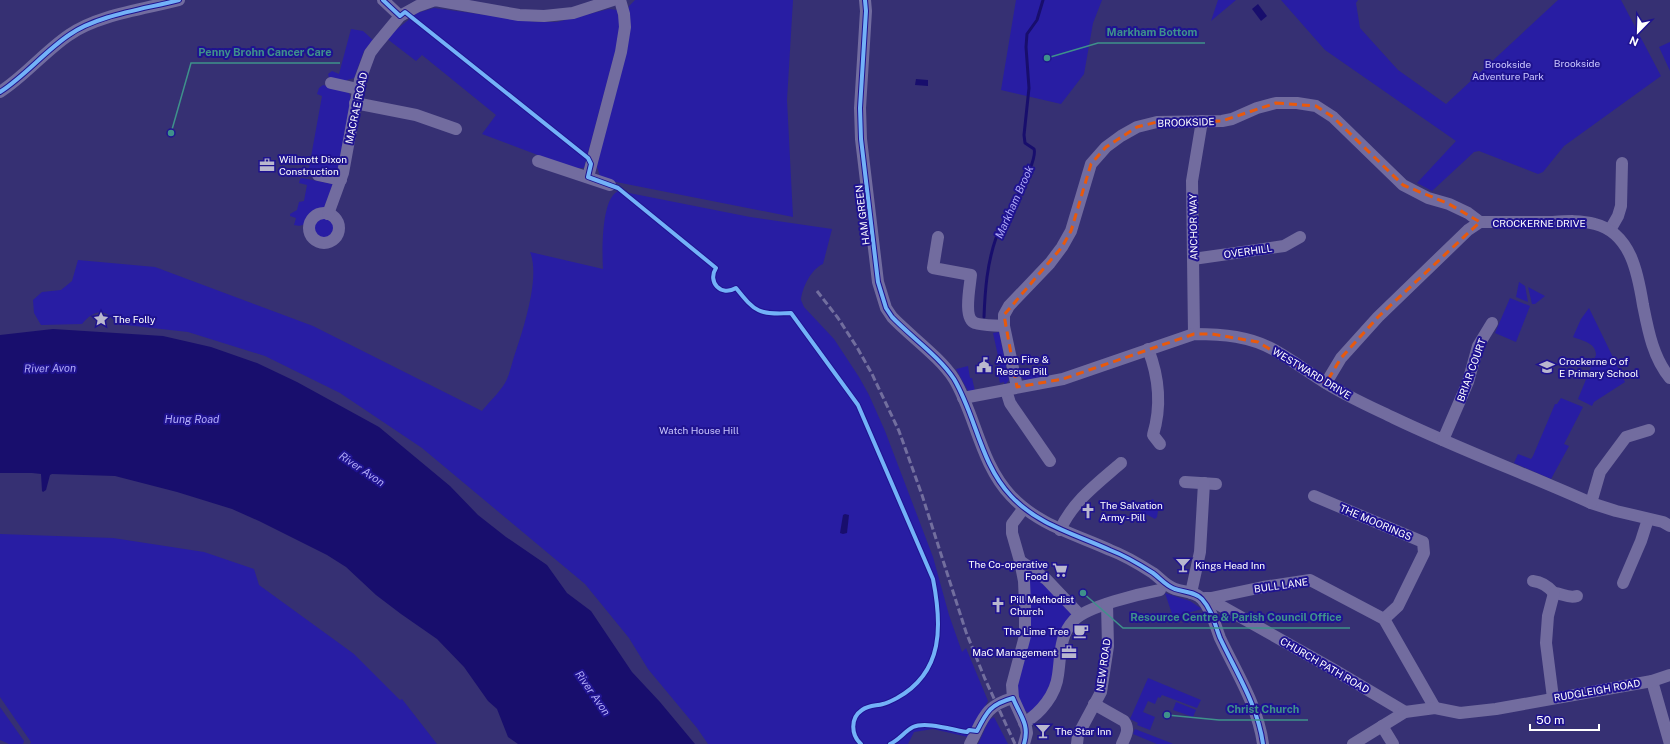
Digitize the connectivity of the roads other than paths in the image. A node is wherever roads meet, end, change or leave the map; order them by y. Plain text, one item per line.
1 (179, 0) edge
2 (384, 0) edge
3 (613, 0) edge
4 (620, 0) edge
5 (865, 0) edge
6 (416, 3) edge
7 (400, 16) junction
8 (331, 82) dead end
9 (358, 89) junction
10 (0, 92) edge
11 (355, 103) junction
12 (1202, 121) junction
13 (456, 129) dead end
14 (538, 161) dead end
15 (1622, 163) dead end
16 (318, 175) dead end
17 (588, 177) junction
18 (341, 180) junction
19 (610, 185) dead end
20 (328, 214) dead end
21 (1480, 222) junction
22 (1610, 230) junction
23 (938, 237) dead end
24 (1300, 237) dead end
25 (1193, 259) junction
26 (1492, 323) dead end
27 (1004, 326) junction
28 (1194, 334) junction
29 (1148, 349) junction
30 (1670, 378) edge
31 (1326, 383) junction
32 (1011, 389) junction
33 (963, 398) junction
34 (1649, 430) dead end
35 (1443, 440) junction
36 (1160, 444) dead end
37 (1050, 461) dead end
38 (1121, 463) dead end
39 (1185, 482) dead end
40 (1204, 483) junction
41 (1216, 484) dead end
42 (1314, 496) dead end
43 (1591, 503) junction
44 (1024, 508) junction
45 (1648, 519) junction
46 (1670, 526) edge
47 (1060, 530) junction
48 (1020, 561) junction
49 (1533, 581) dead end
50 (1623, 583) dead end
51 (1160, 590) dead end
52 (1191, 593) junction
53 (1554, 593) junction
54 (1577, 596) dead end
55 (1206, 598) junction
56 (1106, 604) junction
57 (1080, 615) junction
58 (1384, 619) junction
59 (1670, 675) edge
60 (1652, 680) junction
61 (1013, 698) junction
62 (1553, 698) junction
63 (1094, 704) junction
64 (1435, 708) junction
65 (1405, 712) junction
66 (1024, 723) junction
67 (1382, 726) junction
68 (970, 744) edge
69 (1024, 744) edge
70 (1077, 744) edge
71 (1122, 744) edge
72 (1263, 744) edge
73 (1353, 744) edge
74 (1393, 744) edge
75 (1670, 744) edge

1 - 10 street
2 - 7 street
3 - 6 street, MACRAE ROAD
4 - 17 street
5 - 33 street, HAM GREEN
6 - 7 street, MACRAE ROAD
7 - 9 street, MACRAE ROAD
8 - 9 street
9 - 11 street, MACRAE ROAD
11 - 13 street
11 - 18 street, MACRAE ROAD
12 - 21 street, BROOKSIDE
12 - 25 street, ANCHOR WAY
12 - 27 street, BROOKSIDE
14 - 17 street
15 - 22 street
16 - 18 street
17 - 19 street
18 - 20 street, MACRAE ROAD
21 - 22 street, CROCKERNE DRIVE
21 - 31 street, CROCKERNE DRIVE
22 - 30 street, CROCKERNE DRIVE
23 - 27 street
24 - 25 street, OVERHILL
25 - 28 street, ANCHOR WAY
26 - 35 street, BRIAR COURT
27 - 32 street, BROOKSIDE
28 - 29 street, WESTWARD DRIVE
28 - 31 street, WESTWARD DRIVE
29 - 32 street, WESTWARD DRIVE
29 - 36 street
31 - 35 street, WESTWARD DRIVE
32 - 33 street, WESTWARD DRIVE
32 - 37 street, BROOKSIDE
33 - 44 street, HAM GREEN
34 - 43 street
35 - 43 street, WESTWARD DRIVE
38 - 47 street
39 - 40 street
40 - 41 street
40 - 52 street
42 - 58 street, THE MOORINGS
43 - 45 street, WESTWARD DRIVE
44 - 47 street, HAM GREEN
44 - 48 street
45 - 46 street, WESTWARD DRIVE
45 - 50 street
47 - 52 street, CHURCH PATH ROAD
48 - 57 street
48 - 61 street
49 - 53 street
51 - 56 street
52 - 55 street, CHURCH PATH ROAD
53 - 54 street
53 - 62 street
55 - 58 street, BULL LANE
55 - 65 street, CHURCH PATH ROAD
55 - 72 street
56 - 57 street
56 - 63 street, NEW ROAD
57 - 66 street
58 - 64 street
59 - 60 street, RUDGLEIGH ROAD
60 - 62 street, RUDGLEIGH ROAD
60 - 75 street
61 - 66 street
61 - 68 street
62 - 64 street, RUDGLEIGH ROAD
63 - 70 street, NEW ROAD
63 - 71 street
64 - 65 street, RUDGLEIGH ROAD
65 - 67 street
66 - 69 street
67 - 73 street
67 - 74 street

